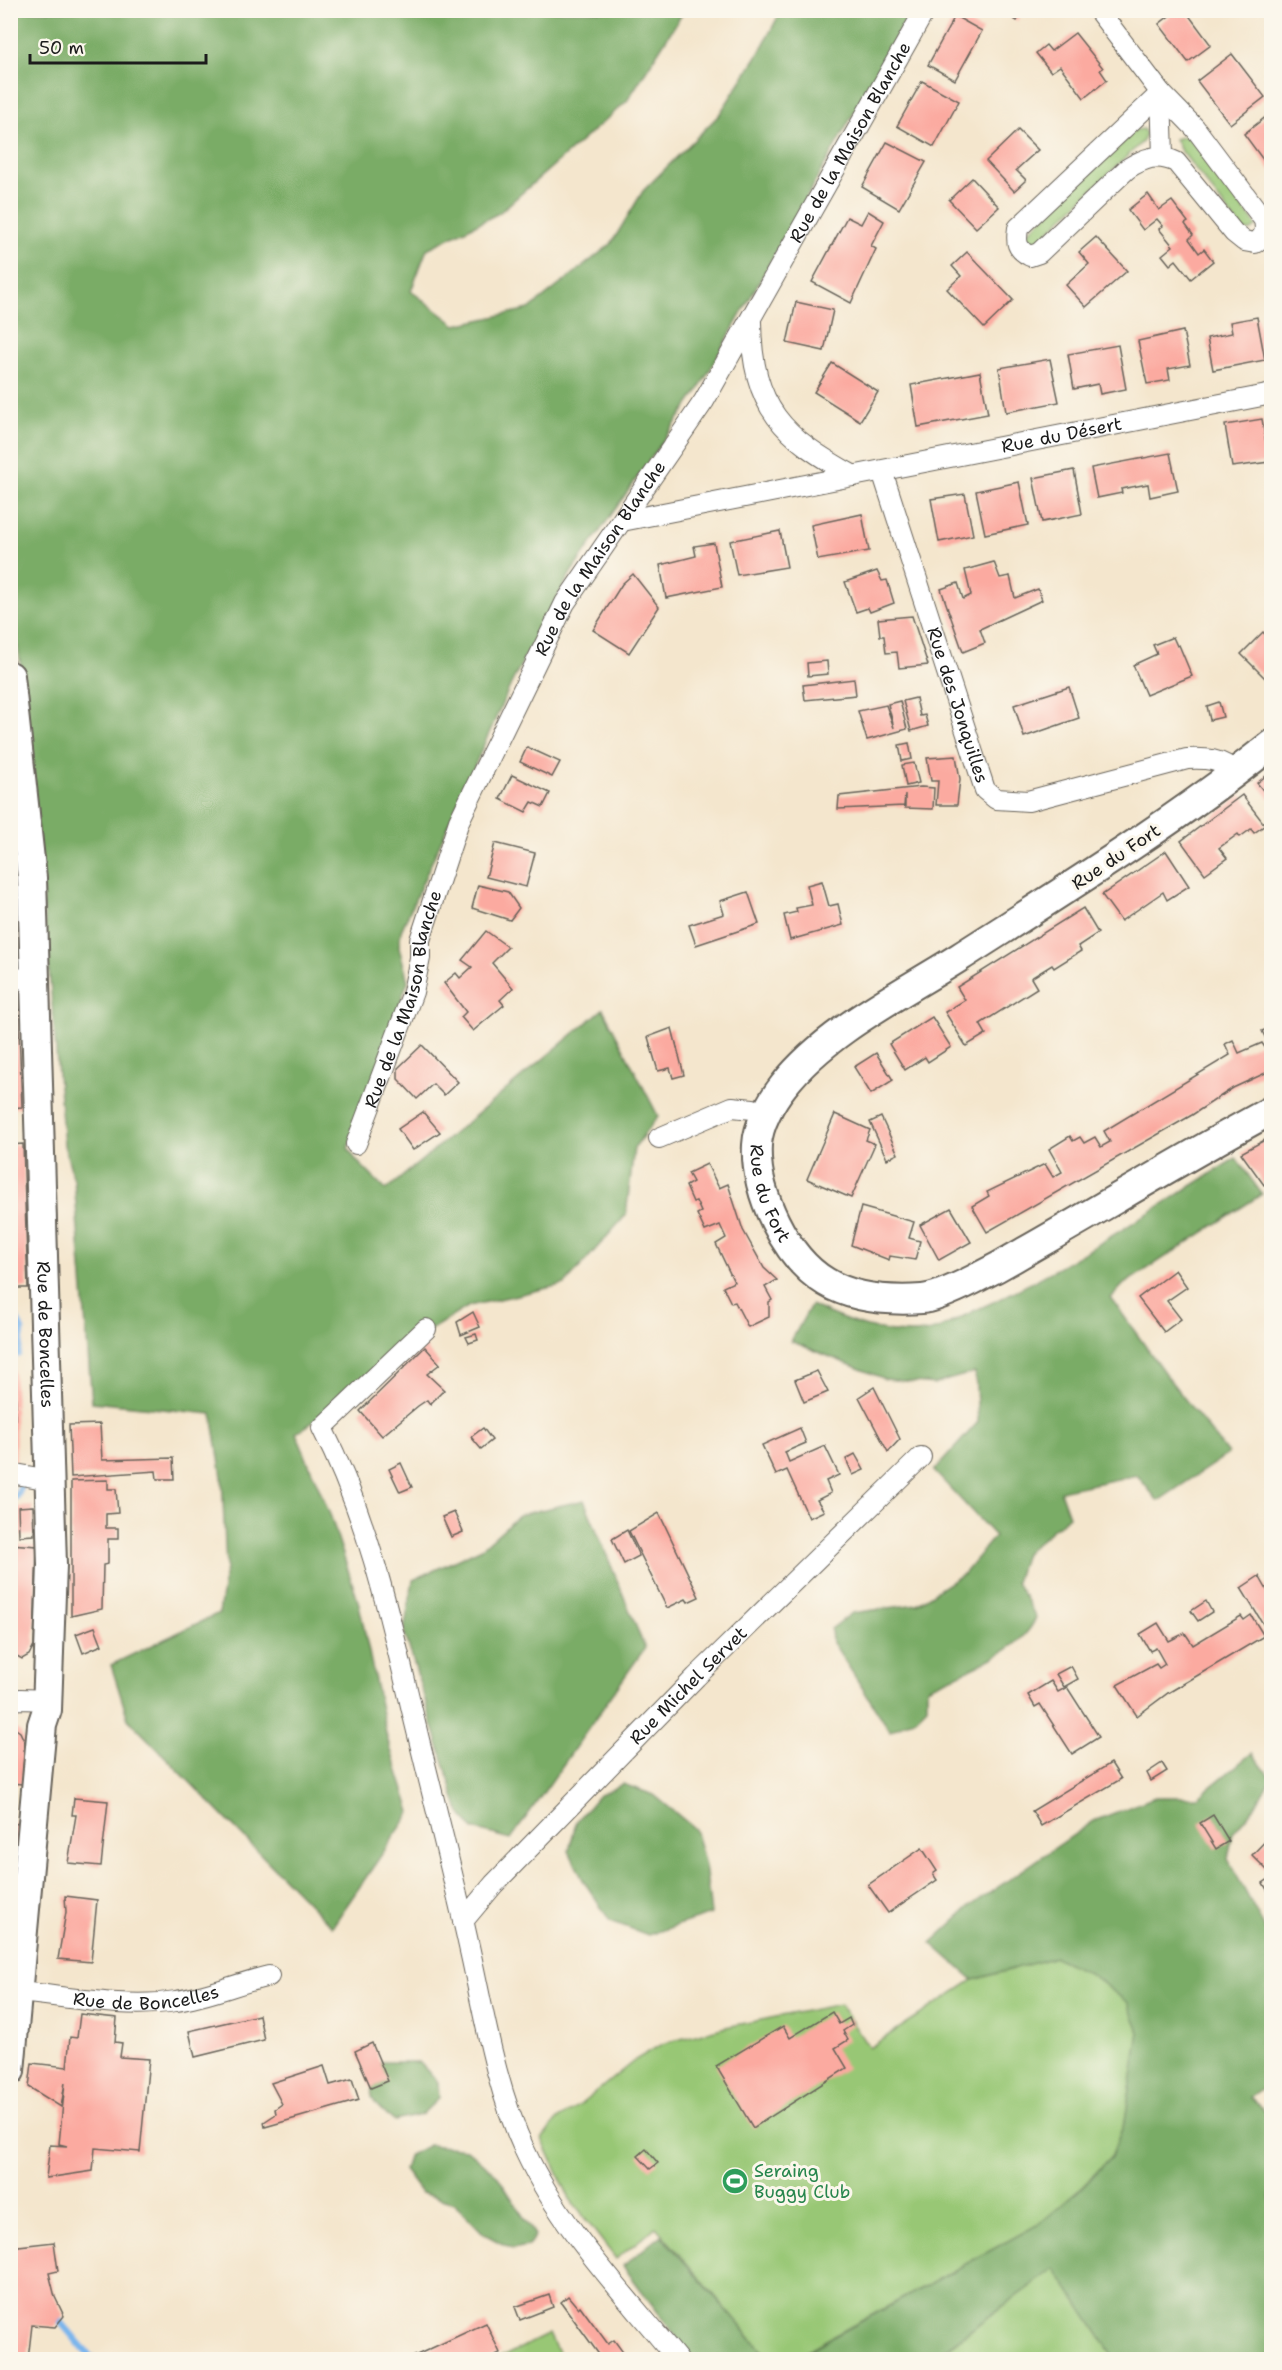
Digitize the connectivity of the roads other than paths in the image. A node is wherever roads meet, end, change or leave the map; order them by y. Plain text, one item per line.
1 (925, 10) edge
2 (1098, 10) edge
3 (1161, 93) junction
4 (1163, 156) junction
5 (751, 321) junction
6 (1272, 394) edge
7 (882, 471) junction
8 (854, 476) junction
9 (622, 521) junction
10 (10, 676) edge
11 (1272, 744) edge
12 (1236, 772) junction
13 (22, 978) edge
14 (1272, 1110) edge
15 (766, 1114) junction
16 (658, 1138) dead end
17 (356, 1144) dead end
18 (426, 1329) dead end
19 (921, 1457) dead end
20 (10, 1473) edge
21 (50, 1480) junction
22 (48, 1700) junction
23 (10, 1701) edge
24 (463, 1921) junction
25 (269, 1976) dead end
26 (19, 1992) junction
27 (10, 2071) edge
28 (678, 2360) edge

1 - 5 street, Rue de la Maison Blanche
2 - 3 street
3 - 4 street
3 - 4 street
3 - 4 street
5 - 8 street
5 - 9 street, Rue de la Maison Blanche
6 - 7 street, Rue du Désert
7 - 8 street, Rue du Désert
7 - 12 street, Rue des Jonquilles
8 - 9 street, Rue du Désert
9 - 17 street, Rue de la Maison Blanche
10 - 13 main road, Rue de Boncelles
11 - 12 main road, Rue du Fort
12 - 15 main road, Rue du Fort
13 - 21 main road, Rue de Boncelles
14 - 15 main road, Rue du Fort
15 - 16 street
18 - 24 street
19 - 24 street, Rue Michel Servet
20 - 21 street
21 - 22 main road, Rue de Boncelles
22 - 23 street
22 - 26 main road, Rue de Boncelles
24 - 28 street
25 - 26 street, Rue de Boncelles
26 - 27 main road, Rue de Boncelles

